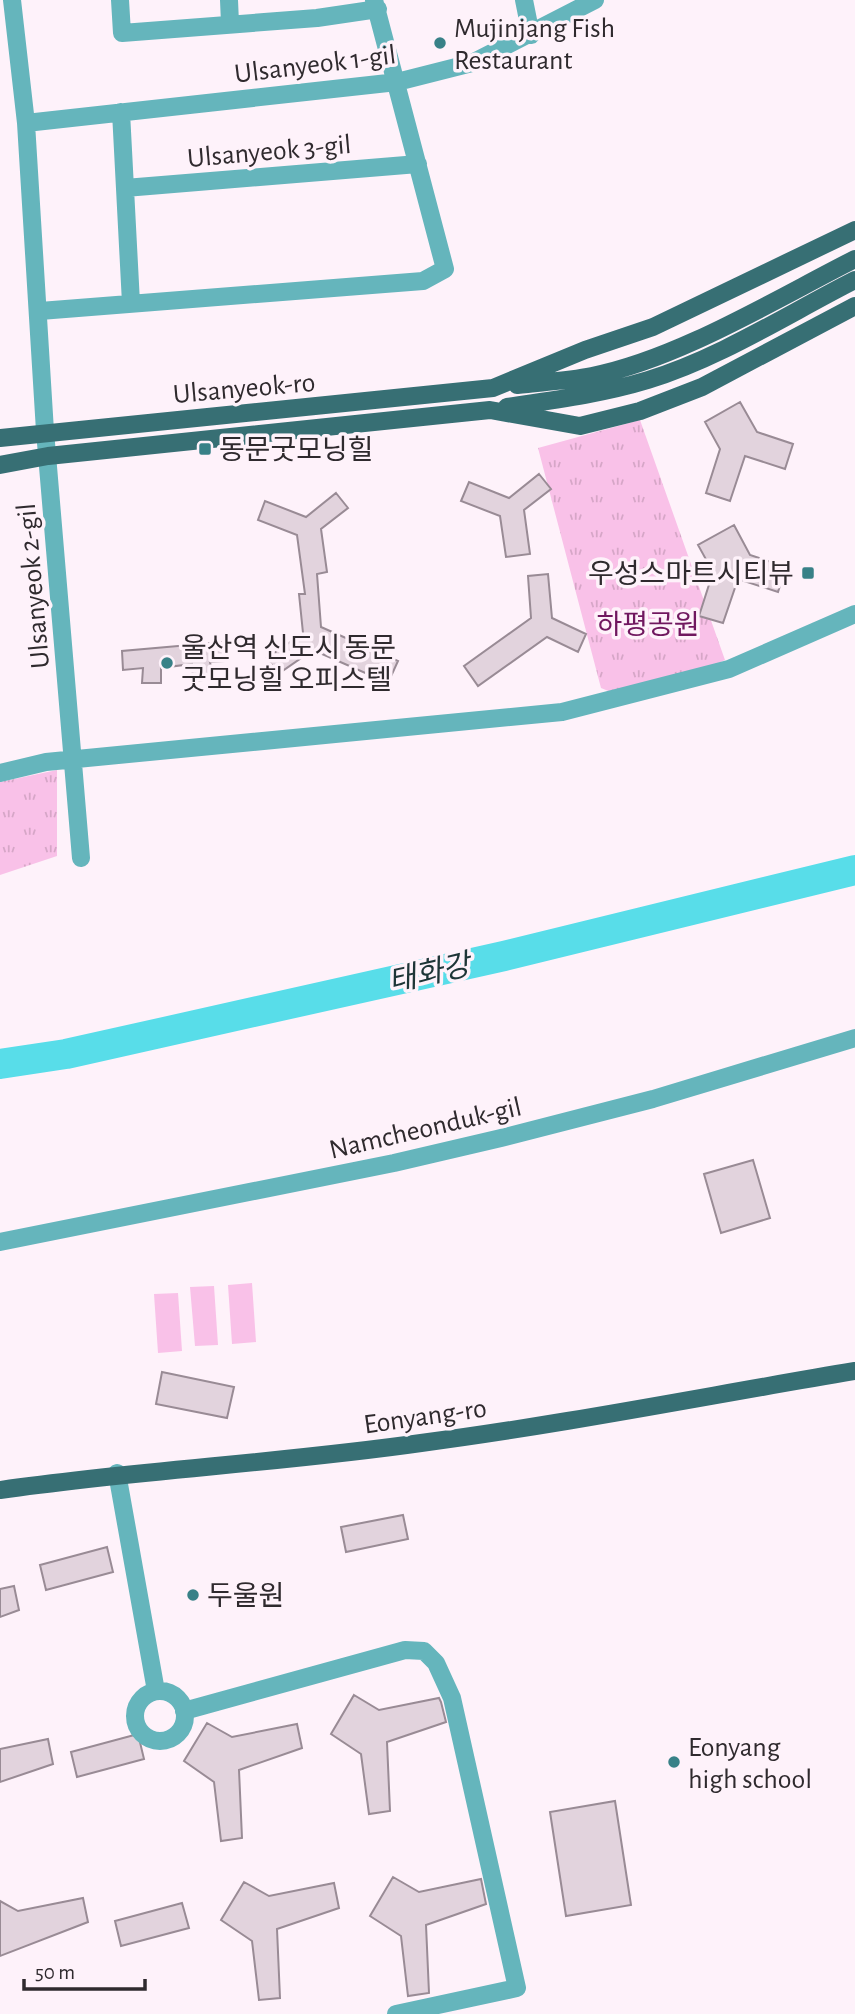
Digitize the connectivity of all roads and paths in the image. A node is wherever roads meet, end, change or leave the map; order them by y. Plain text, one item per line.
1 (12, 0) edge
2 (120, 0) edge
3 (229, 0) edge
4 (524, 0) edge
5 (595, 0) edge
6 (376, 5) edge
7 (230, 23) junction
8 (531, 35) junction
9 (397, 82) junction
10 (121, 112) junction
11 (26, 123) junction
12 (418, 164) junction
13 (125, 188) junction
14 (855, 230) edge
15 (855, 259) edge
16 (855, 280) edge
17 (131, 303) junction
18 (855, 306) edge
19 (40, 311) junction
20 (492, 388) junction
21 (490, 410) junction
22 (46, 431) junction
23 (0, 438) edge
24 (48, 456) junction
25 (0, 465) edge
26 (855, 614) edge
27 (72, 760) junction
28 (0, 773) edge
29 (81, 858) dead end
30 (855, 1038) edge
31 (0, 1242) edge
32 (855, 1371) edge
33 (117, 1473) junction
34 (0, 1490) edge
35 (156, 1691) junction
36 (184, 1711) junction
37 (396, 2014) edge

1 - 11 street, Ulsanyeok 2-gil
2 - 7 street
3 - 7 street
4 - 8 street
5 - 8 street, Ulsanyeok 1-gil
6 - 7 street
6 - 9 street
8 - 9 street, Ulsanyeok 1-gil
9 - 10 street, Ulsanyeok 1-gil
9 - 12 street
10 - 11 street, Ulsanyeok 1-gil
10 - 13 street
11 - 19 street, Ulsanyeok 2-gil
12 - 13 street, Ulsanyeok 3-gil
12 - 17 street
13 - 17 street
14 - 20 main road, Ulsanyeok-ro
15 - 20 main road, Ulsanyeok-ro
16 - 21 main road, Ulsanyeok-ro
17 - 19 street
18 - 21 main road, Ulsanyeok-ro
19 - 22 street, Ulsanyeok 2-gil
20 - 22 main road, Ulsanyeok-ro
21 - 24 main road, Ulsanyeok-ro
22 - 23 main road, Ulsanyeok-ro
22 - 24 street, Ulsanyeok 2-gil
24 - 25 main road, Ulsanyeok-ro
24 - 27 street, Ulsanyeok 2-gil
26 - 27 street
27 - 28 street
27 - 29 street, Ulsanyeok 2-gil
30 - 31 street, Namcheonduk-gil
32 - 33 main road, Eonyang-ro
33 - 34 main road, Eonyang-ro
33 - 35 street
35 - 36 street
35 - 36 street
36 - 37 street

